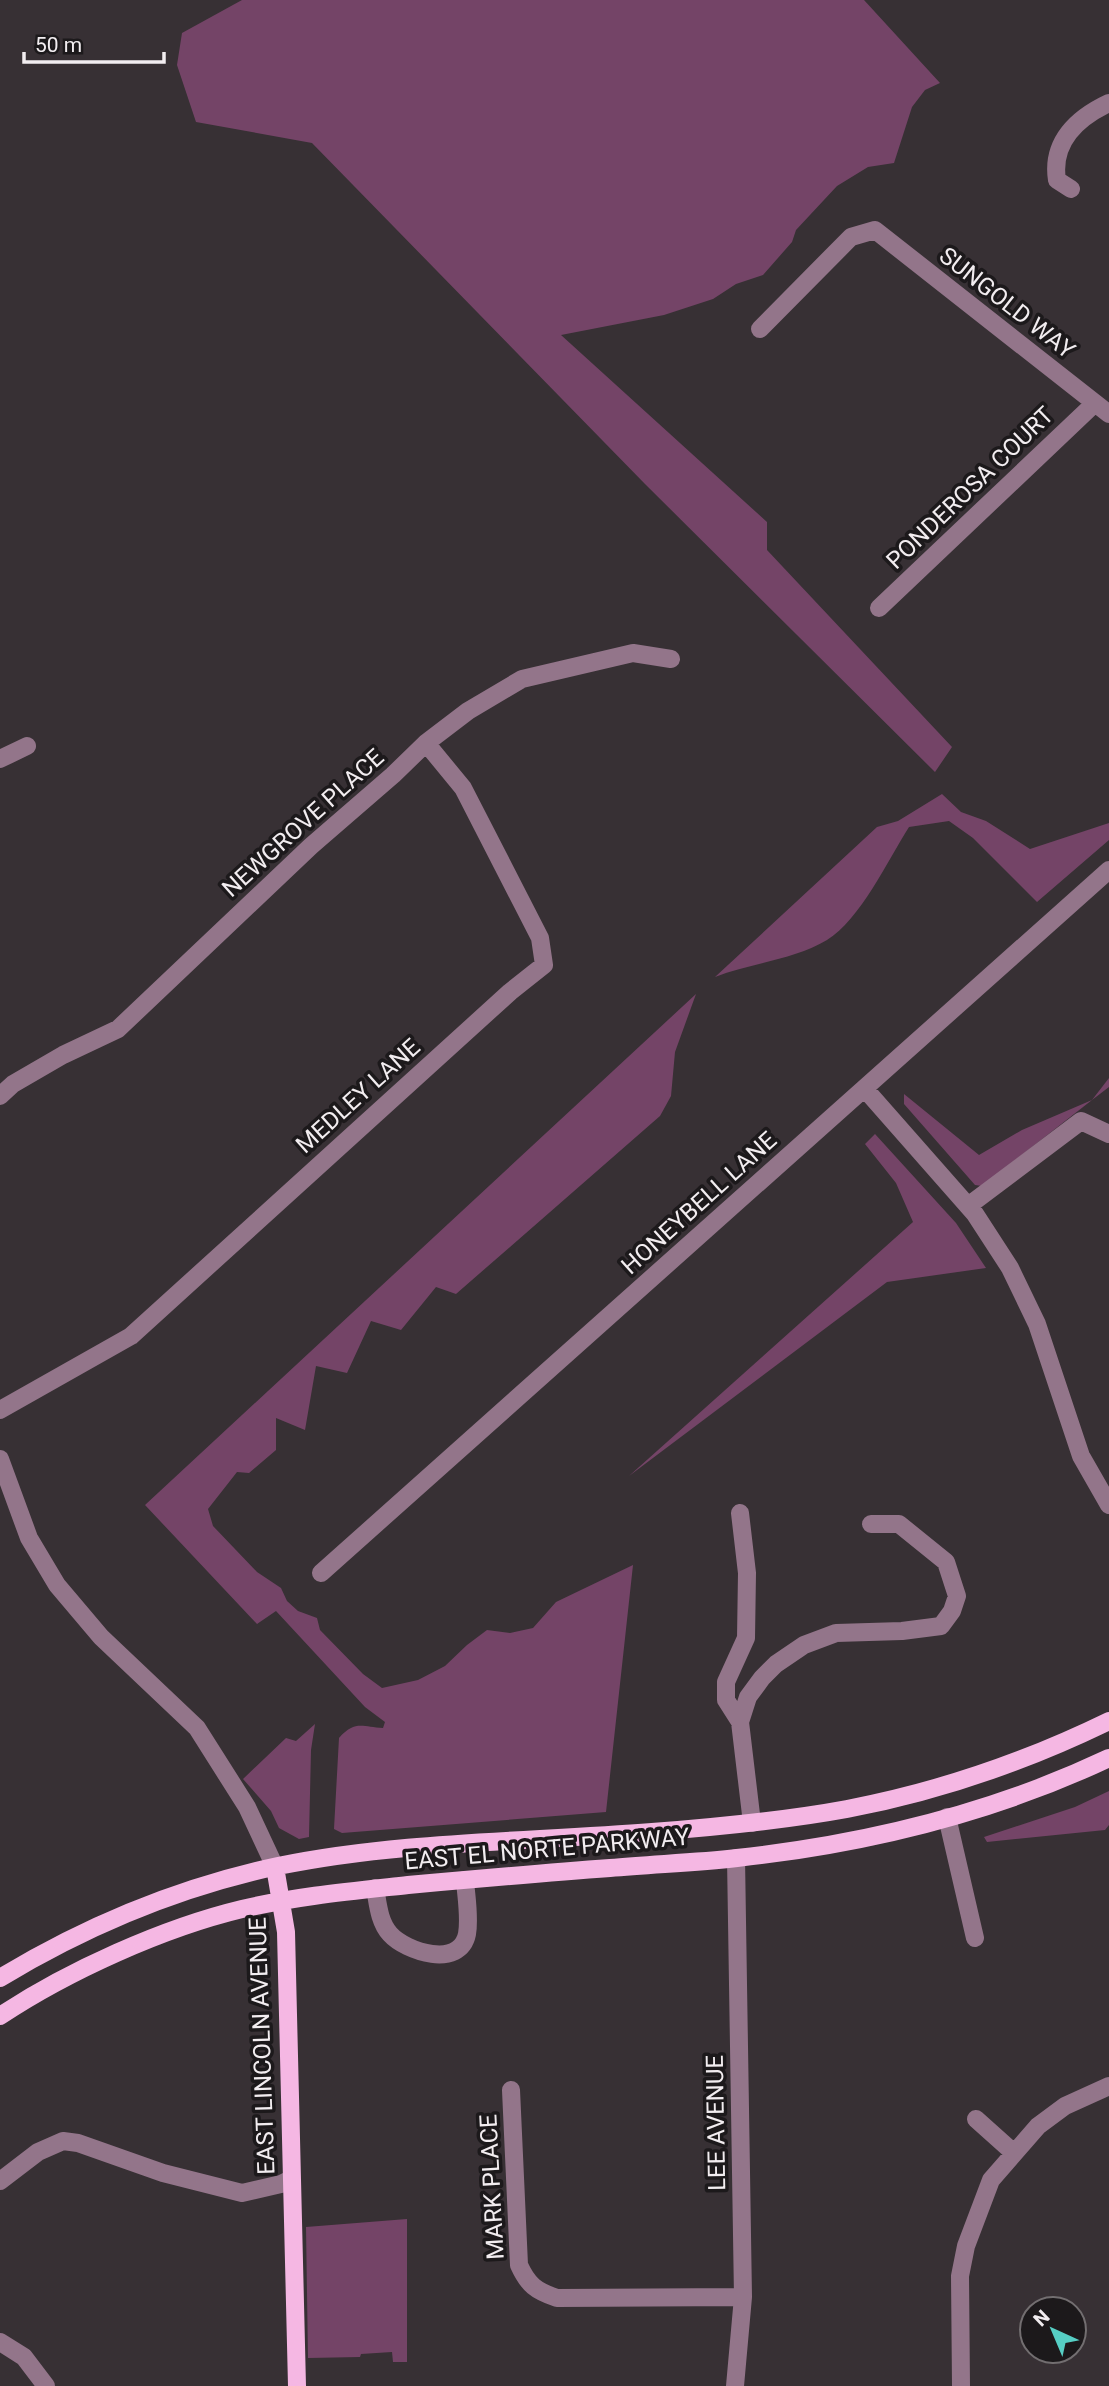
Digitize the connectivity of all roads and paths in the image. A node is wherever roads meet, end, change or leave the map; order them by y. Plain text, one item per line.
1 (1109, 103) edge
2 (1071, 189) dead end
3 (760, 329) dead end
4 (1102, 408) edge
5 (879, 608) dead end
6 (671, 659) dead end
7 (426, 743) junction
8 (27, 746) dead end
9 (0, 759) edge
10 (1109, 870) edge
11 (865, 1089) junction
12 (0, 1096) edge
13 (1109, 1134) edge
14 (968, 1206) junction
15 (0, 1410) edge
16 (0, 1459) edge
17 (1109, 1505) edge
18 (740, 1513) dead end
19 (871, 1524) dead end
20 (321, 1573) dead end
21 (1109, 1721) edge
22 (740, 1722) junction
23 (1109, 1758) edge
24 (947, 1817) junction
25 (752, 1823) junction
26 (736, 1858) junction
27 (275, 1867) junction
28 (465, 1880) junction
29 (375, 1888) junction
30 (281, 1902) junction
31 (975, 1938) dead end
32 (0, 1978) edge
33 (0, 2016) edge
34 (1109, 2086) edge
35 (511, 2090) dead end
36 (976, 2119) dead end
37 (1014, 2153) junction
38 (290, 2179) junction
39 (0, 2182) edge
40 (743, 2297) junction
41 (0, 2342) edge
42 (46, 2386) edge
43 (297, 2386) edge
44 (735, 2386) edge
45 (961, 2386) edge

1 - 2 street
3 - 4 street, SUNGOLD WAY
4 - 5 street, PONDEROSA COURT
6 - 7 street, NEWGROVE PLACE
7 - 12 street, NEWGROVE PLACE
7 - 15 street, MEDLEY LANE
8 - 9 street
10 - 11 street, HONEYBELL LANE
11 - 14 street
11 - 20 street, HONEYBELL LANE
13 - 14 street
14 - 17 street
16 - 27 street, EAST LINCOLN AVENUE
18 - 22 street
19 - 22 street
21 - 25 main road, EAST EL NORTE PARKWAY
22 - 25 street
23 - 24 main road, EAST EL NORTE PARKWAY
24 - 26 main road, EAST EL NORTE PARKWAY
24 - 31 street
25 - 27 main road, EAST EL NORTE PARKWAY
26 - 28 main road, EAST EL NORTE PARKWAY
26 - 40 street, LEE AVENUE
27 - 30 main road, EAST LINCOLN AVENUE
27 - 32 main road, EAST EL NORTE PARKWAY
28 - 29 main road, EAST EL NORTE PARKWAY
28 - 29 street
29 - 30 main road, EAST EL NORTE PARKWAY
30 - 33 main road, EAST EL NORTE PARKWAY
30 - 38 main road, EAST LINCOLN AVENUE
34 - 37 street
35 - 40 street, MARK PLACE
36 - 37 street
37 - 45 street
38 - 39 street
38 - 43 main road, EAST LINCOLN AVENUE
40 - 44 street, LEE AVENUE
41 - 42 street

